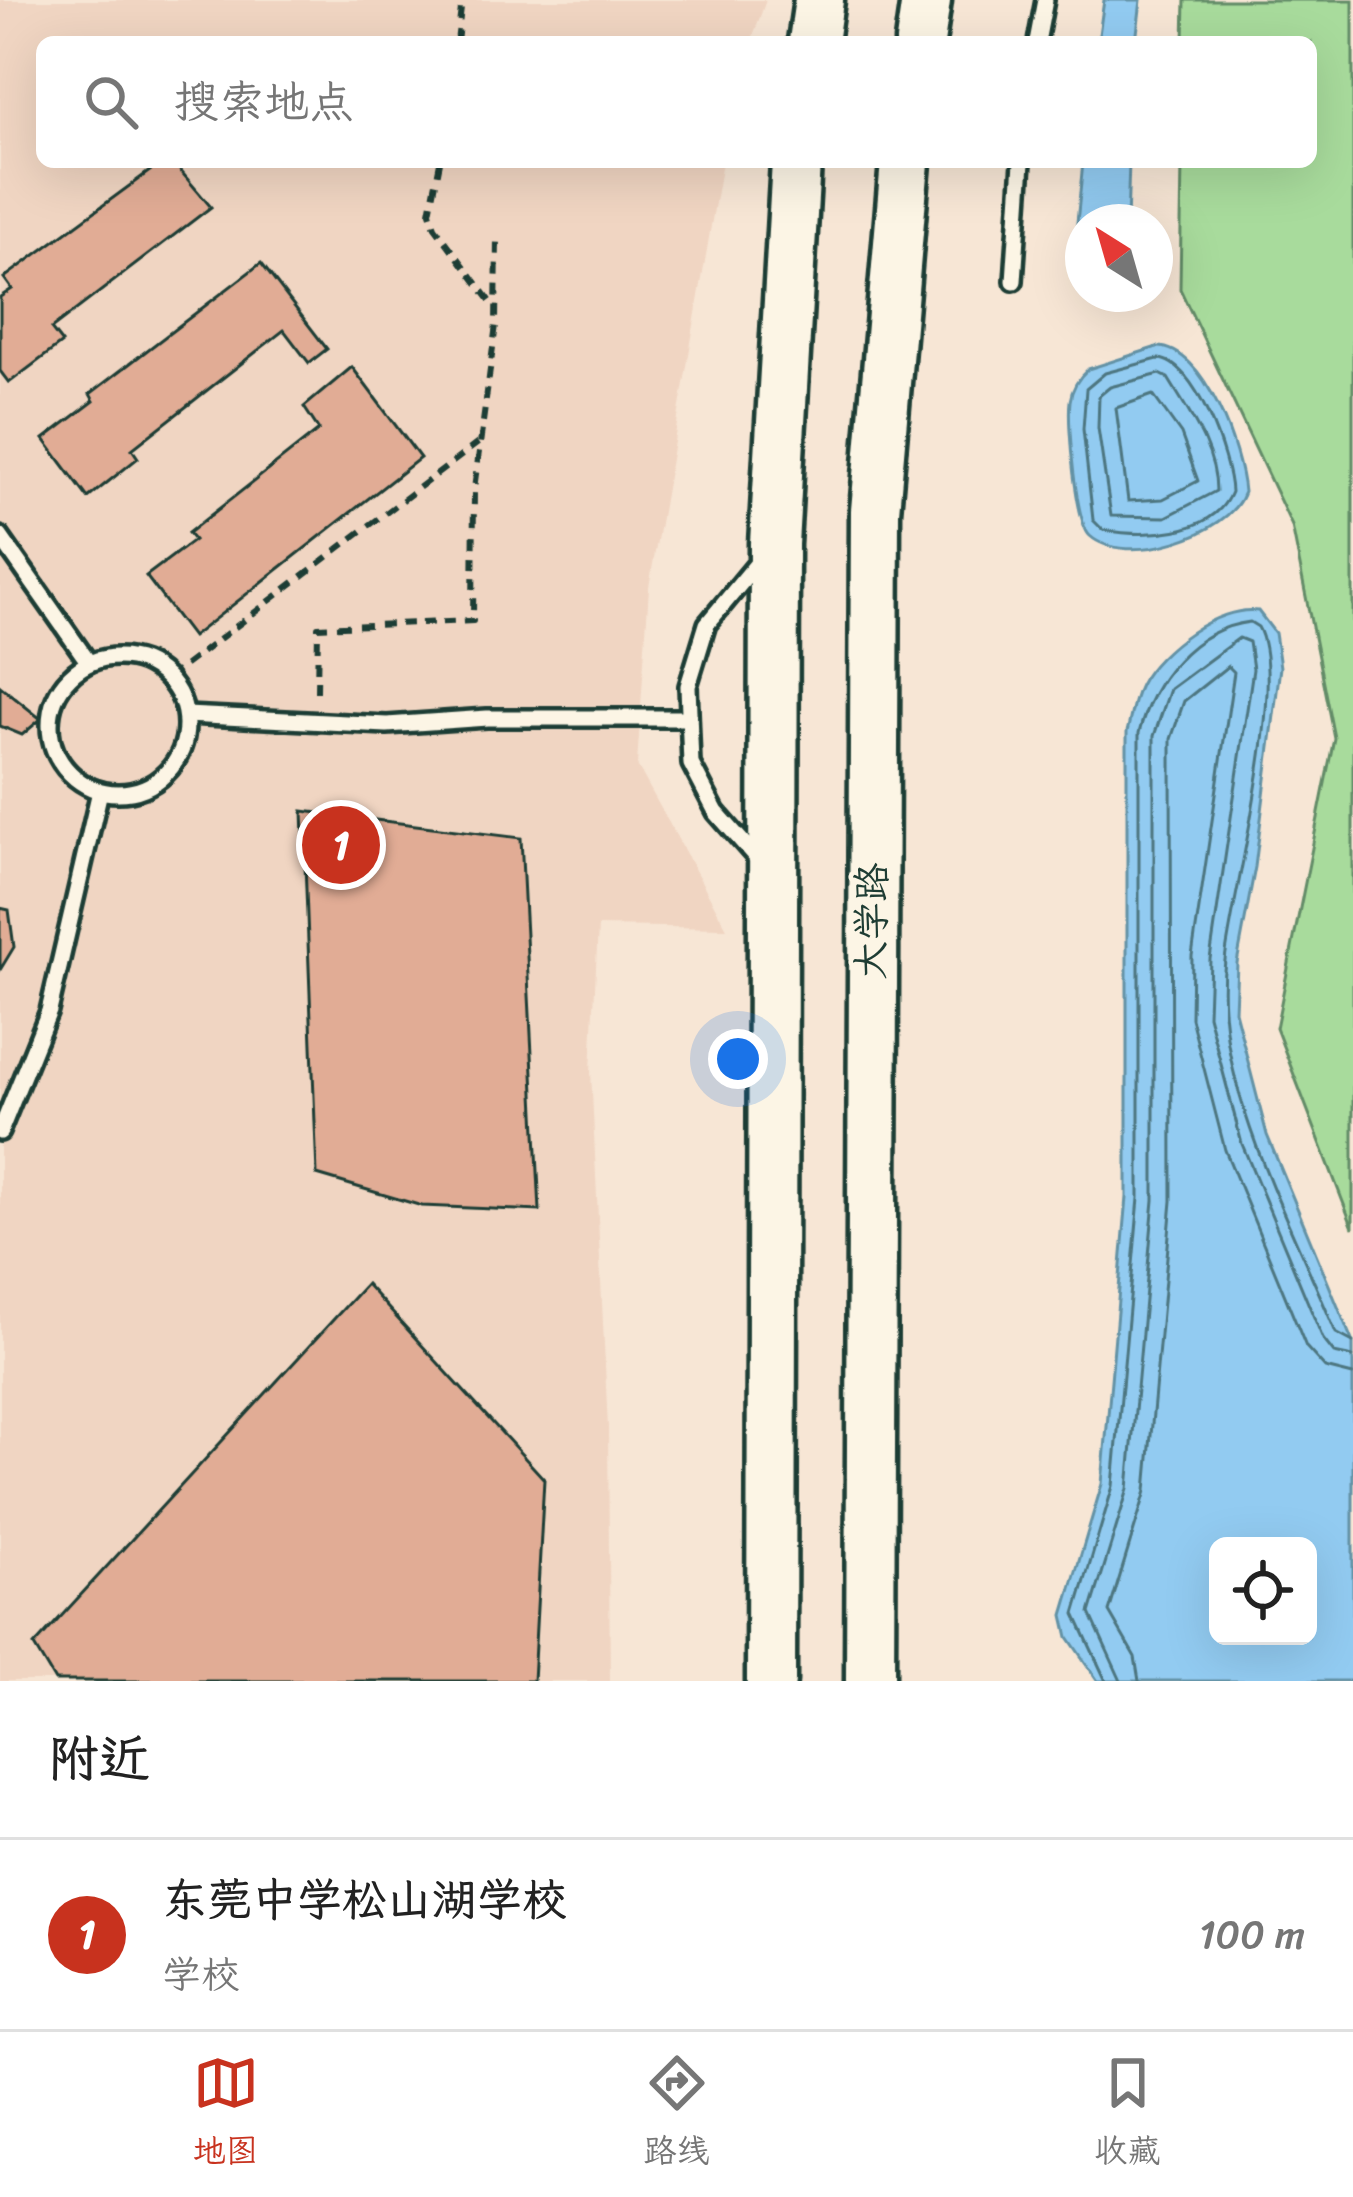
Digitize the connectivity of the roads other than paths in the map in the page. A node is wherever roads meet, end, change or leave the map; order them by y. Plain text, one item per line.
1 (819, 0) edge
2 (926, 0) edge
3 (1045, 0) edge
4 (814, 36) edge
5 (921, 36) edge
6 (1038, 36) edge
7 (796, 168) edge
8 (904, 168) edge
9 (1022, 168) edge
10 (1014, 281) dead end
11 (0, 536) edge
12 (774, 544) junction
13 (89, 663) junction
14 (186, 715) junction
15 (689, 718) junction
16 (100, 791) junction
17 (773, 876) junction
18 (0, 1132) edge
19 (771, 1681) edge
20 (870, 1681) edge

1 - 4 main road
2 - 5 main road
3 - 6 lane
7 - 12 main road
8 - 20 main road, 大学路
9 - 10 lane
11 - 13 lane
12 - 15 lane
12 - 17 main road
13 - 14 lane
13 - 16 lane
14 - 15 lane
14 - 16 lane
15 - 17 lane
16 - 18 lane
17 - 19 main road

